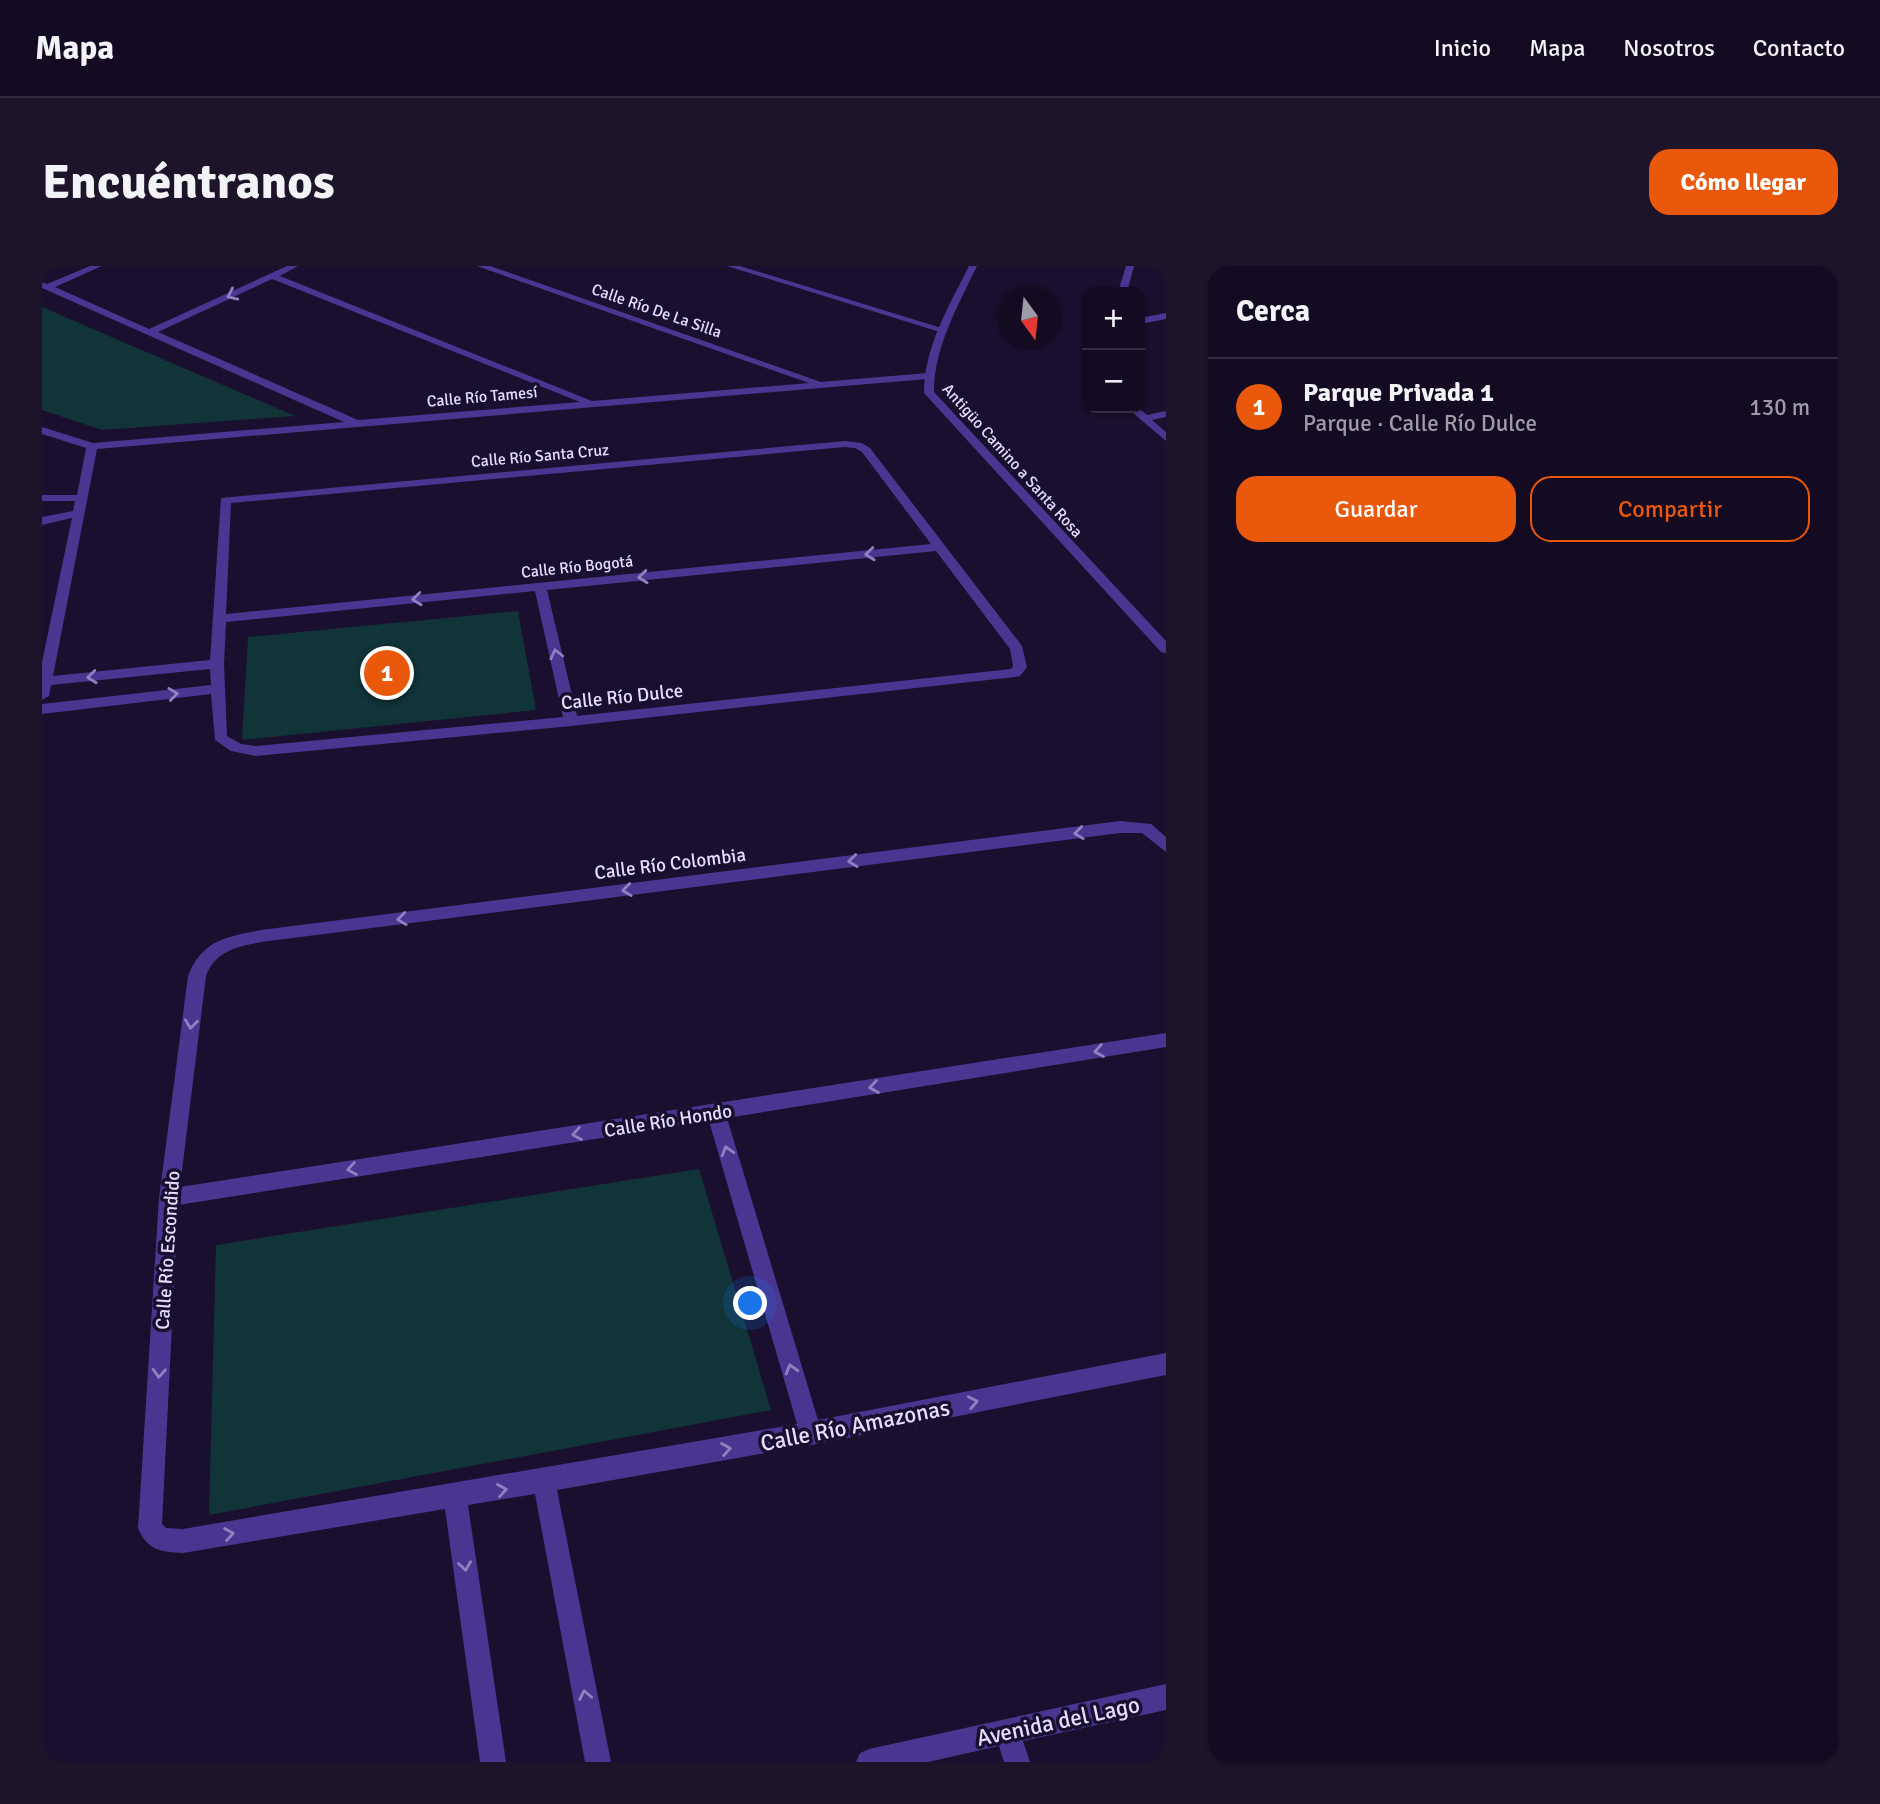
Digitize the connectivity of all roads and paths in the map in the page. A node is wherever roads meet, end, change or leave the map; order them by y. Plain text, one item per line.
1 (98, 266) edge
2 (294, 266) edge
3 (481, 266) edge
4 (731, 266) edge
5 (973, 266) edge
6 (1130, 266) edge
7 (272, 276) junction
8 (44, 286) edge
9 (1124, 287) edge
10 (1166, 316) edge
11 (1145, 320) edge
12 (943, 330) junction
13 (150, 332) junction
14 (927, 376) junction
15 (823, 384) junction
16 (590, 402) junction
17 (1138, 413) edge
18 (1166, 414) edge
19 (1145, 419) junction
20 (357, 424) junction
21 (42, 430) edge
22 (1166, 438) edge
23 (92, 446) junction
24 (42, 498) edge
25 (81, 498) junction
26 (78, 513) junction
27 (42, 521) edge
28 (938, 547) junction
29 (540, 587) junction
30 (220, 618) junction
31 (1166, 649) edge
32 (217, 664) junction
33 (43, 689) edge
34 (216, 689) junction
35 (42, 709) edge
36 (571, 721) junction
37 (1166, 846) edge
38 (204, 958) joint
39 (1166, 1041) edge
40 (716, 1113) junction
41 (169, 1198) junction
42 (1166, 1364) edge
43 (811, 1434) junction
44 (544, 1483) junction
45 (455, 1498) junction
46 (161, 1540) joint
47 (1166, 1697) edge
48 (1007, 1732) junction
49 (493, 1762) edge
50 (598, 1762) edge
51 (869, 1762) edge
52 (1017, 1762) edge

1 - 8 street
2 - 7 street
3 - 15 street, Calle Río De La Silla
4 - 12 street
5 - 12 street, Antigüo Camino a Santa Rosa
6 - 9 street
7 -> 13 street
7 - 16 street
8 - 13 street
10 - 11 street
12 - 14 street, Antigüo Camino a Santa Rosa
13 - 20 street
14 - 15 street, Calle Río Tamesí
14 - 31 street, Antigüo Camino a Santa Rosa
15 - 16 street, Calle Río Tamesí
16 - 20 street, Calle Río Tamesí
17 - 19 street
18 - 19 street
19 - 22 street
20 - 23 street, Calle Río Tamesí
21 - 23 street, Calle Río Tamesí
23 - 25 street
24 - 25 street
25 - 26 street
26 - 27 street
26 - 33 street
28 -> 29 street, Calle Río Bogotá
28 - 30 street, Calle Río Santa Cruz
28 - 36 street, Calle Río Dulce
29 -> 30 street, Calle Río Bogotá
36 -> 29 street
30 - 32 street
32 -> 33 street
32 - 34 street
35 -> 34 street
34 - 36 street, Calle Río Dulce
37 -> 38 street, Calle Río Colombia
38 -> 41 street, Calle Río Escondido
39 -> 40 street, Calle Río Hondo
40 -> 41 street, Calle Río Hondo
43 -> 40 street
41 -> 46 street, Calle Río Escondido
43 -> 42 street, Calle Río Amazonas
44 -> 43 street, Calle Río Amazonas
45 -> 44 street, Calle Río Amazonas
50 -> 44 street
46 -> 45 street, Calle Río Amazonas
45 -> 49 street
47 - 48 street, Avenida del Lago
48 - 51 street, Avenida del Lago
48 - 52 street

